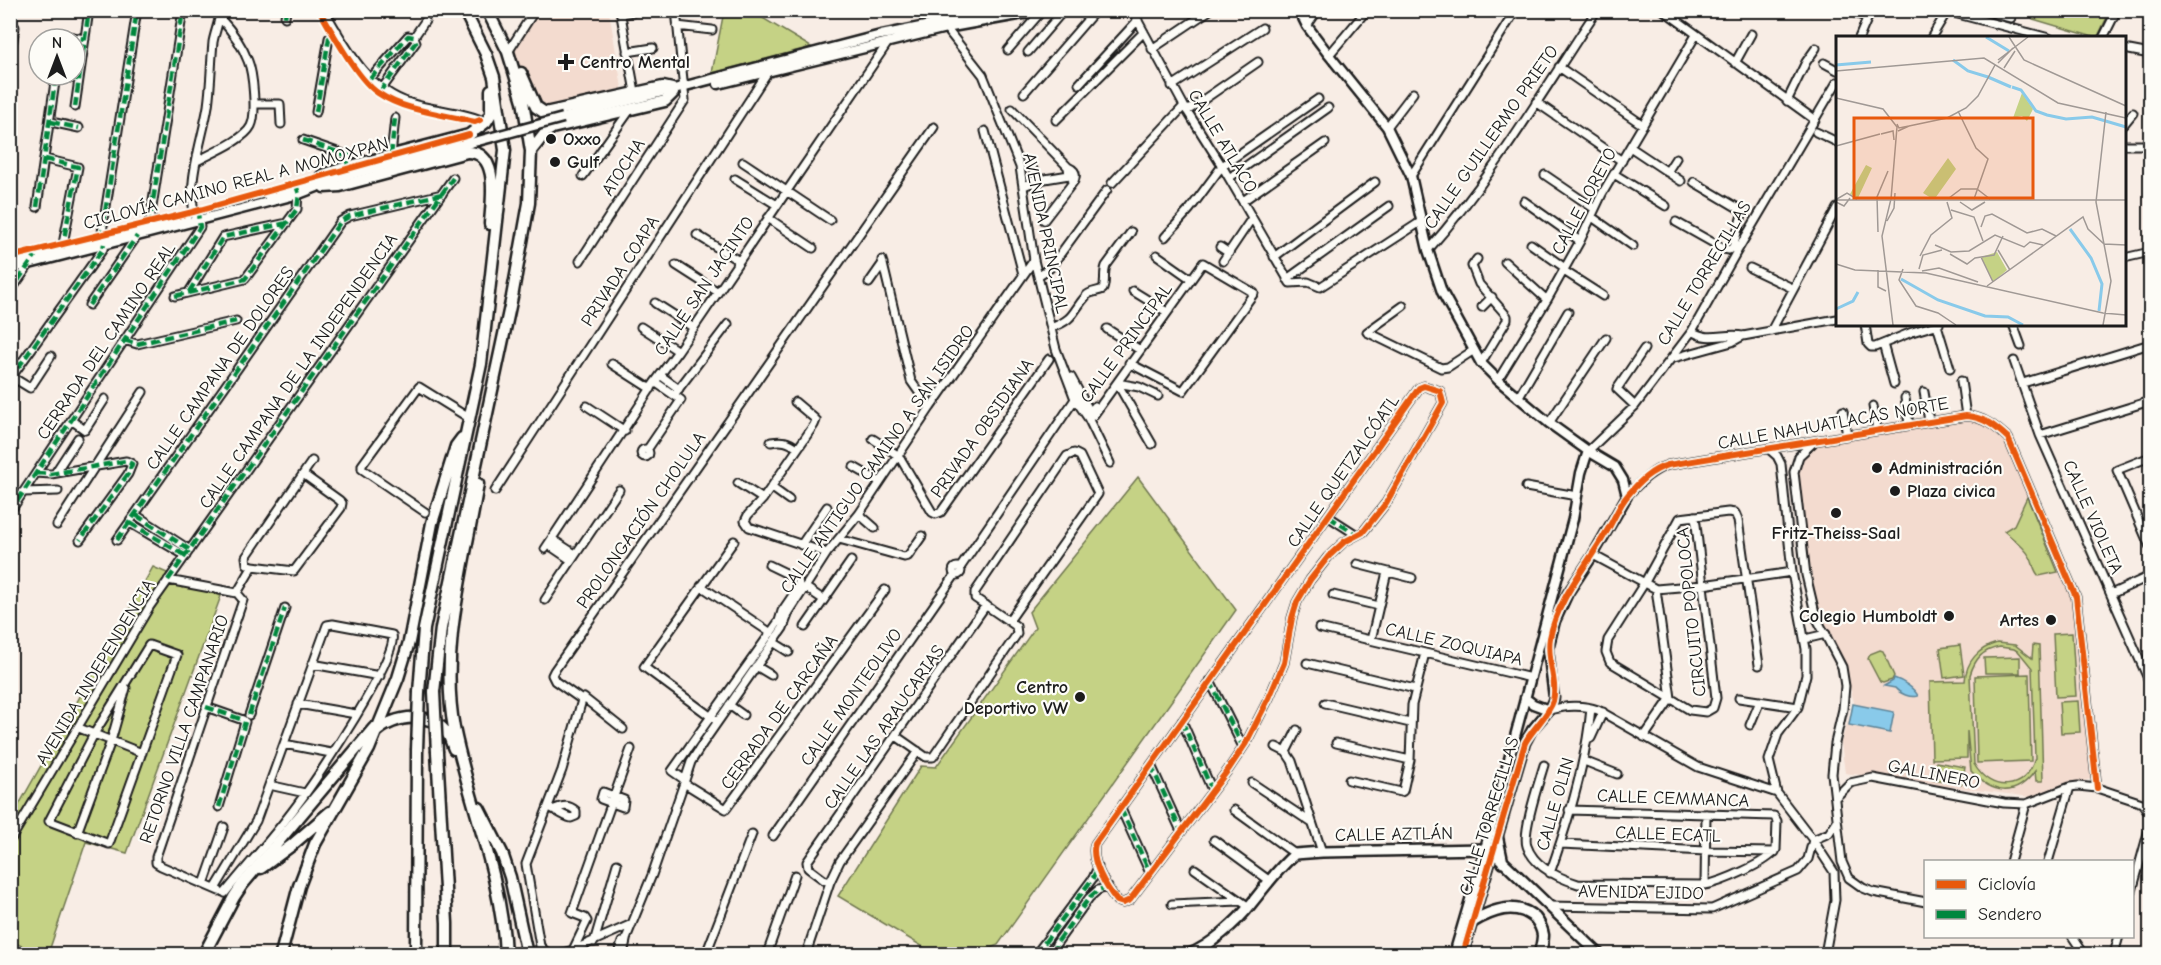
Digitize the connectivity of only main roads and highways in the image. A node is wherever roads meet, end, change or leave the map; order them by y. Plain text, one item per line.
1 (464, 10) edge
2 (491, 14) edge
3 (508, 52) junction
4 (486, 54) junction
5 (531, 151) junction
6 (480, 364) junction
7 (489, 400) junction
8 (466, 431) junction
9 (379, 722) junction
10 (375, 734) junction
11 (462, 762) junction
12 (472, 797) junction
13 (334, 807) junction
14 (1497, 835) road end
15 (1503, 863) junction
16 (248, 877) junction
17 (1472, 922) road end
18 (416, 951) edge
19 (447, 952) edge
20 (281, 953) edge
21 (204, 954) edge
22 (505, 954) edge
23 (528, 954) edge
24 (1189, 954) edge
25 (1540, 954) edge
26 (1599, 954) edge

1 - 4 main road
2 - 3 main road
3 - 5 main road
3 - 5 main road
4 - 6 main road
4 - 6 main road
5 - 7 main road
6 - 8 main road
7 - 11 main road
7 - 19 main road, bridge
8 - 9 main road
8 - 18 main road, bridge
9 - 10 main road
9 - 16 main road
10 - 11 main road
10 - 13 main road
11 - 12 main road
12 - 22 main road
12 - 23 main road
13 - 16 main road
13 - 20 main road
14 - 15 main road
15 - 24 main road, CALLE AZTLÁN
15 - 26 main road
16 - 21 main road
17 - 25 main road

